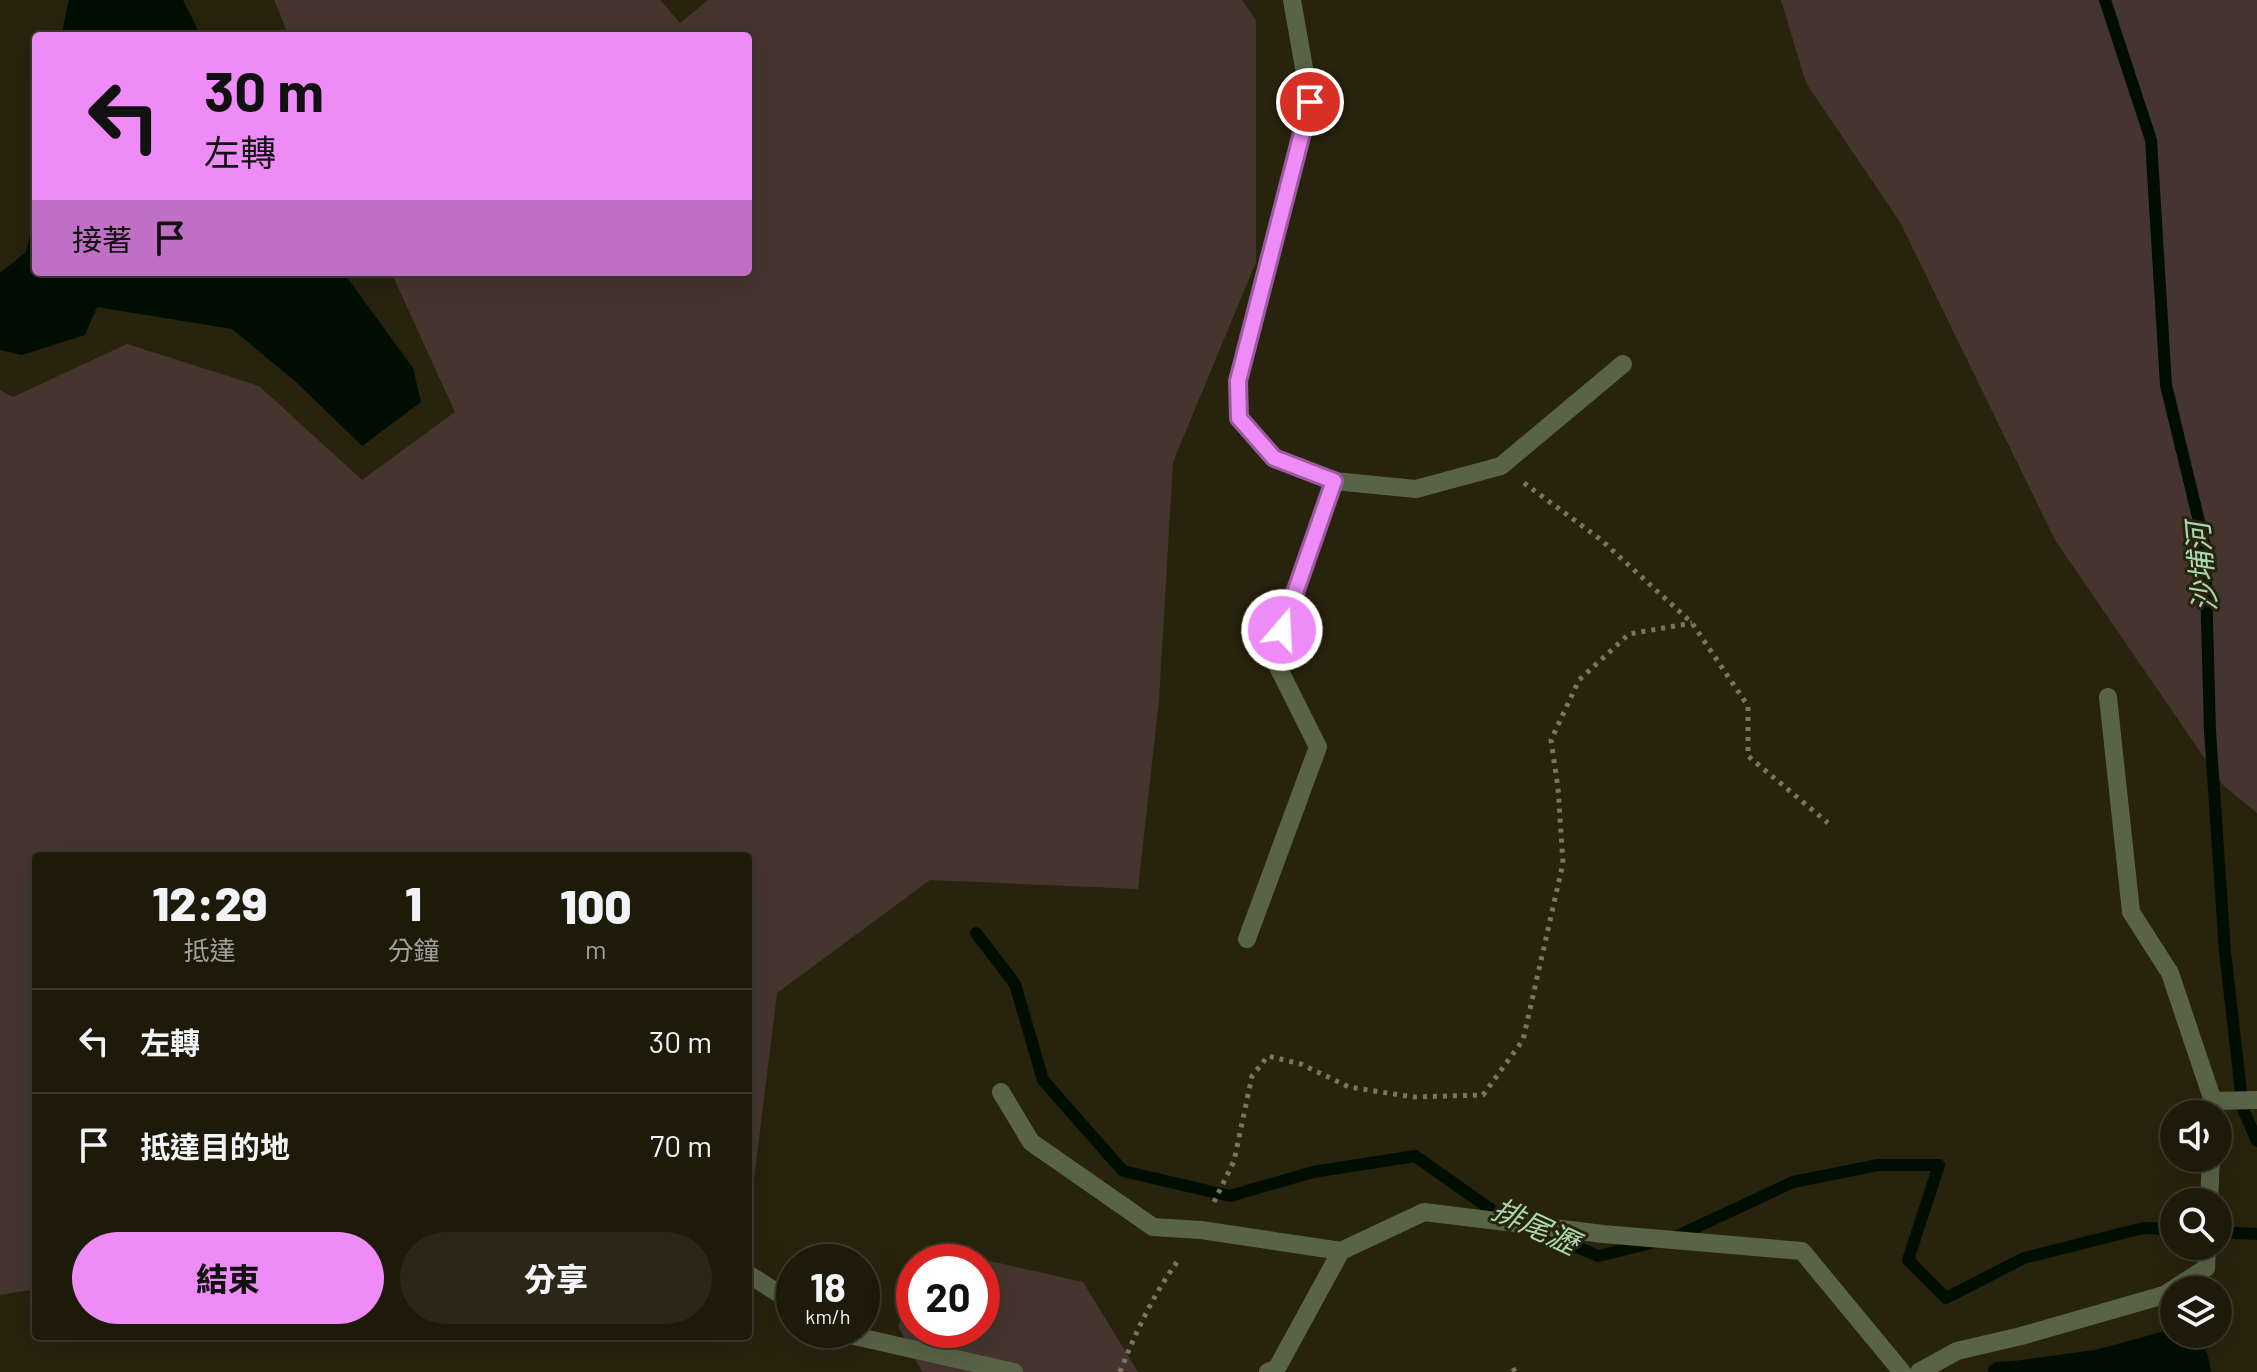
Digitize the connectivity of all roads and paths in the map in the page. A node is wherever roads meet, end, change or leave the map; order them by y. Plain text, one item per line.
1 (1292, 0) edge
2 (1623, 364) dead end
3 (1501, 466) junction
4 (1334, 481) junction
5 (1692, 623) junction
6 (2108, 697) dead end
7 (1828, 823) dead end
8 (1247, 939) dead end
9 (1001, 1092) dead end
10 (2210, 1100) edge
11 (2257, 1100) edge
12 (2232, 1105) edge
13 (1201, 1230) junction
14 (1341, 1251) junction
15 (2206, 1260) edge
16 (752, 1277) edge
17 (776, 1292) edge
18 (880, 1342) edge
19 (1014, 1372) edge
20 (1120, 1372) edge
21 (1268, 1372) edge
22 (1902, 1372) edge
23 (1919, 1372) edge

1 - 4 lane
2 - 3 lane
3 - 4 lane
3 - 5 path
4 - 8 lane
5 - 7 path
5 - 13 path
6 - 10 lane
9 - 13 lane
11 - 12 lane
13 - 14 lane
13 - 20 path
14 - 21 lane
14 - 22 lane
15 - 23 lane
16 - 17 lane
18 - 19 lane

